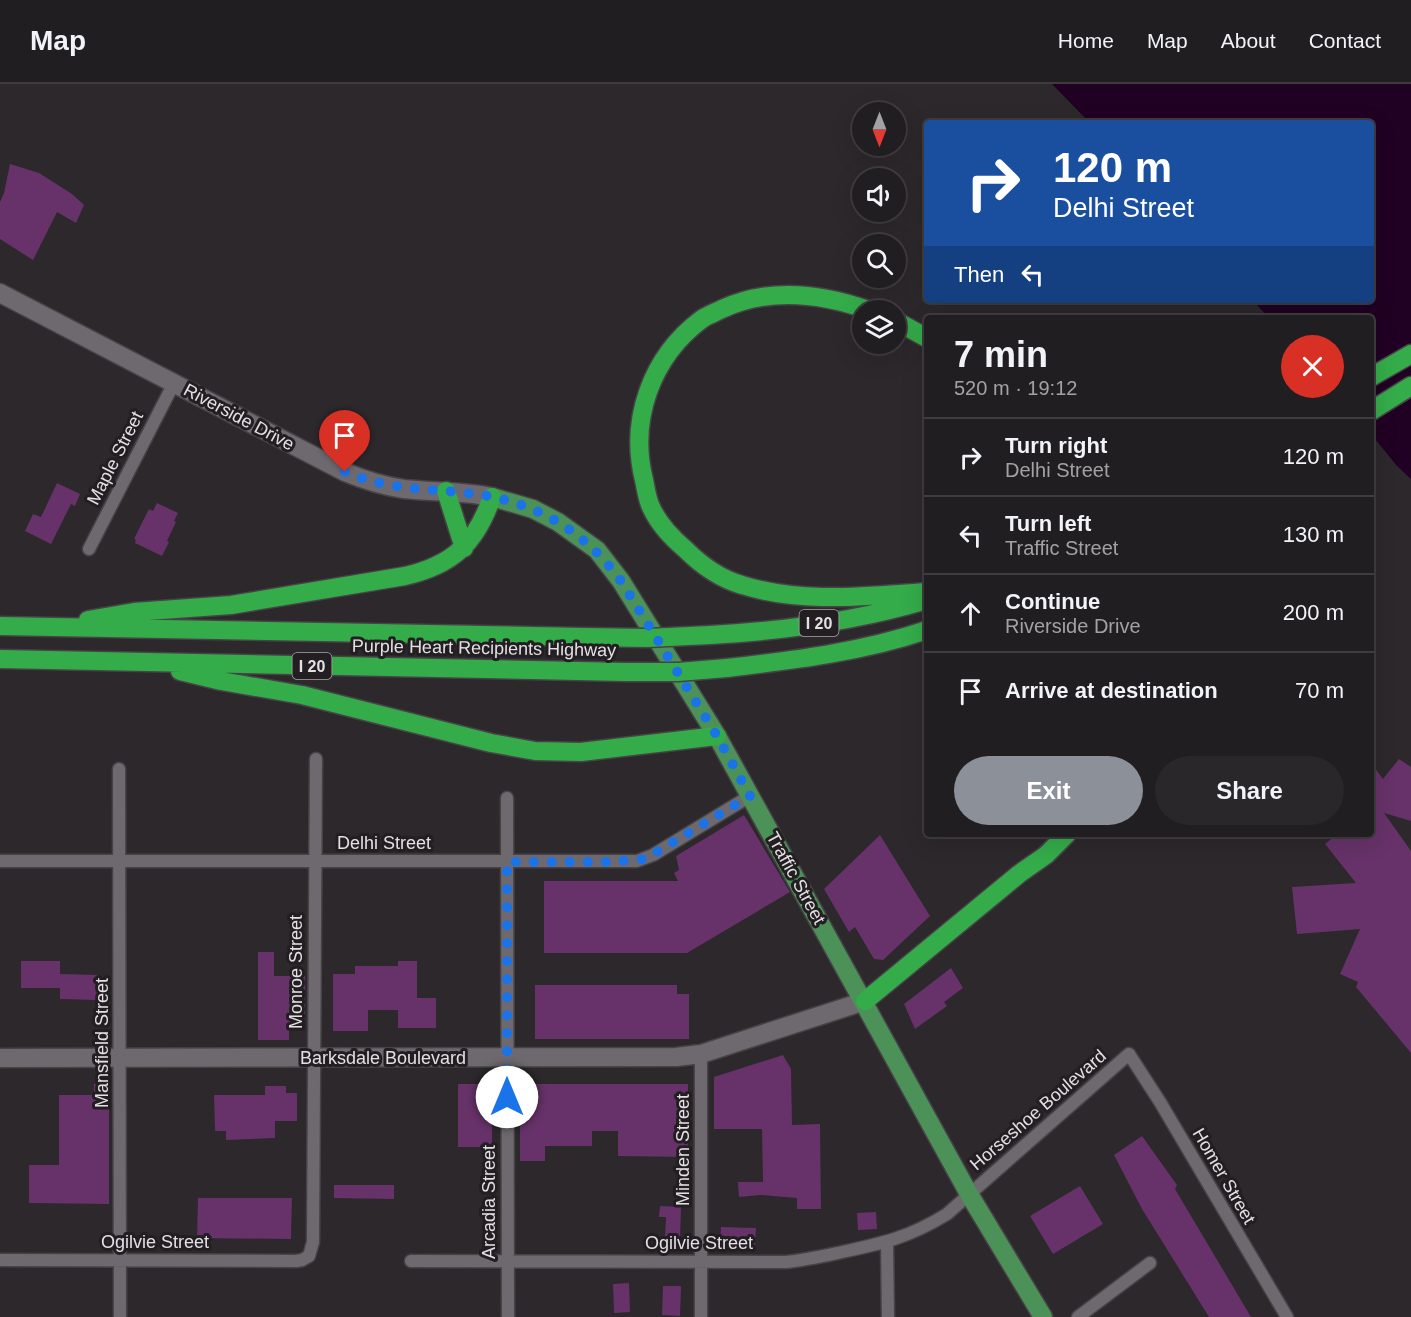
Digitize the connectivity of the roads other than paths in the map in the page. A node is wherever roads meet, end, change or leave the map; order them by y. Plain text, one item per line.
1 (0, 293) edge
2 (852, 305) edge
3 (906, 326) edge
4 (924, 336) edge
5 (1411, 354) edge
6 (1374, 375) edge
7 (174, 383) junction
8 (1411, 386) edge
9 (1374, 409) edge
10 (446, 491) junction
11 (492, 497) junction
12 (464, 548) junction
13 (89, 549) dead end
14 (924, 592) edge
15 (924, 601) edge
16 (0, 626) edge
17 (40, 627) junction
18 (924, 631) edge
19 (0, 659) edge
20 (146, 663) junction
21 (717, 736) junction
22 (316, 759) dead end
23 (119, 769) dead end
24 (750, 796) junction
25 (507, 798) dead end
26 (1046, 837) edge
27 (1064, 837) edge
28 (314, 860) junction
29 (0, 861) edge
30 (120, 861) junction
31 (507, 862) junction
32 (1019, 874) junction
33 (865, 1001) junction
34 (701, 1054) junction
35 (1129, 1054) joint
36 (0, 1058) edge
37 (120, 1058) junction
38 (313, 1058) junction
39 (507, 1058) junction
40 (969, 1194) junction
41 (887, 1242) junction
42 (309, 1256) joint
43 (0, 1260) edge
44 (119, 1260) junction
45 (411, 1261) dead end
46 (508, 1261) junction
47 (701, 1262) junction
48 (1150, 1263) dead end
49 (120, 1317) edge
50 (508, 1317) edge
51 (701, 1317) edge
52 (888, 1317) edge
53 (1043, 1317) edge
54 (1078, 1317) edge
55 (1287, 1317) edge

1 - 7 main road, Riverside Drive
2 - 14 highway
3 - 4 highway
5 - 6 highway
7 - 10 main road, Riverside Drive
7 - 13 street, Maple Street
8 - 9 highway
10 - 11 main road, Riverside Drive
10 - 12 highway
11 - 12 highway
11 - 21 main road, Traffic Street
12 - 17 highway
15 - 17 highway, Purple Heart Recipients Highway / I 20, bridge
16 - 17 highway, Purple Heart Recipients Highway / I 20
18 - 20 highway, Purple Heart Recipients Highway / I 20, bridge
19 - 20 highway, Purple Heart Recipients Highway / I 20
20 - 21 highway
21 - 24 main road, Traffic Street
22 - 28 street, Monroe Street
23 - 30 street, Mansfield Street
24 - 31 street, Delhi Street
24 - 33 main road, Traffic Street
25 - 31 street, Arcadia Street
26 - 32 highway
27 - 32 highway
28 - 30 street, Delhi Street
28 - 31 street, Delhi Street
28 - 38 street, Monroe Street
29 - 30 street, Delhi Street
30 - 37 street, Mansfield Street
31 - 39 street, Arcadia Street
32 - 33 highway
33 - 34 main road, Barksdale Boulevard
33 - 40 main road, Traffic Street
34 - 39 main road, Barksdale Boulevard
34 - 47 street, Minden Street
35 - 40 street, Horseshoe Boulevard
35 - 55 street, Homer Street
36 - 37 main road, Barksdale Boulevard
37 - 38 main road, Barksdale Boulevard
37 - 44 street, Mansfield Street
38 - 39 main road, Barksdale Boulevard
38 - 42 street, Monroe Street
39 - 46 street, Arcadia Street
40 - 41 street, Ogilvie Street
40 - 53 main road, Traffic Street
41 - 47 street, Ogilvie Street
41 - 52 street
42 - 44 street, Ogilvie Street
43 - 44 street, Ogilvie Street
44 - 49 street, Mansfield Street
45 - 46 street, Ogilvie Street
46 - 47 street, Ogilvie Street
46 - 50 street, Arcadia Street
47 - 51 street, Minden Street
48 - 54 street

